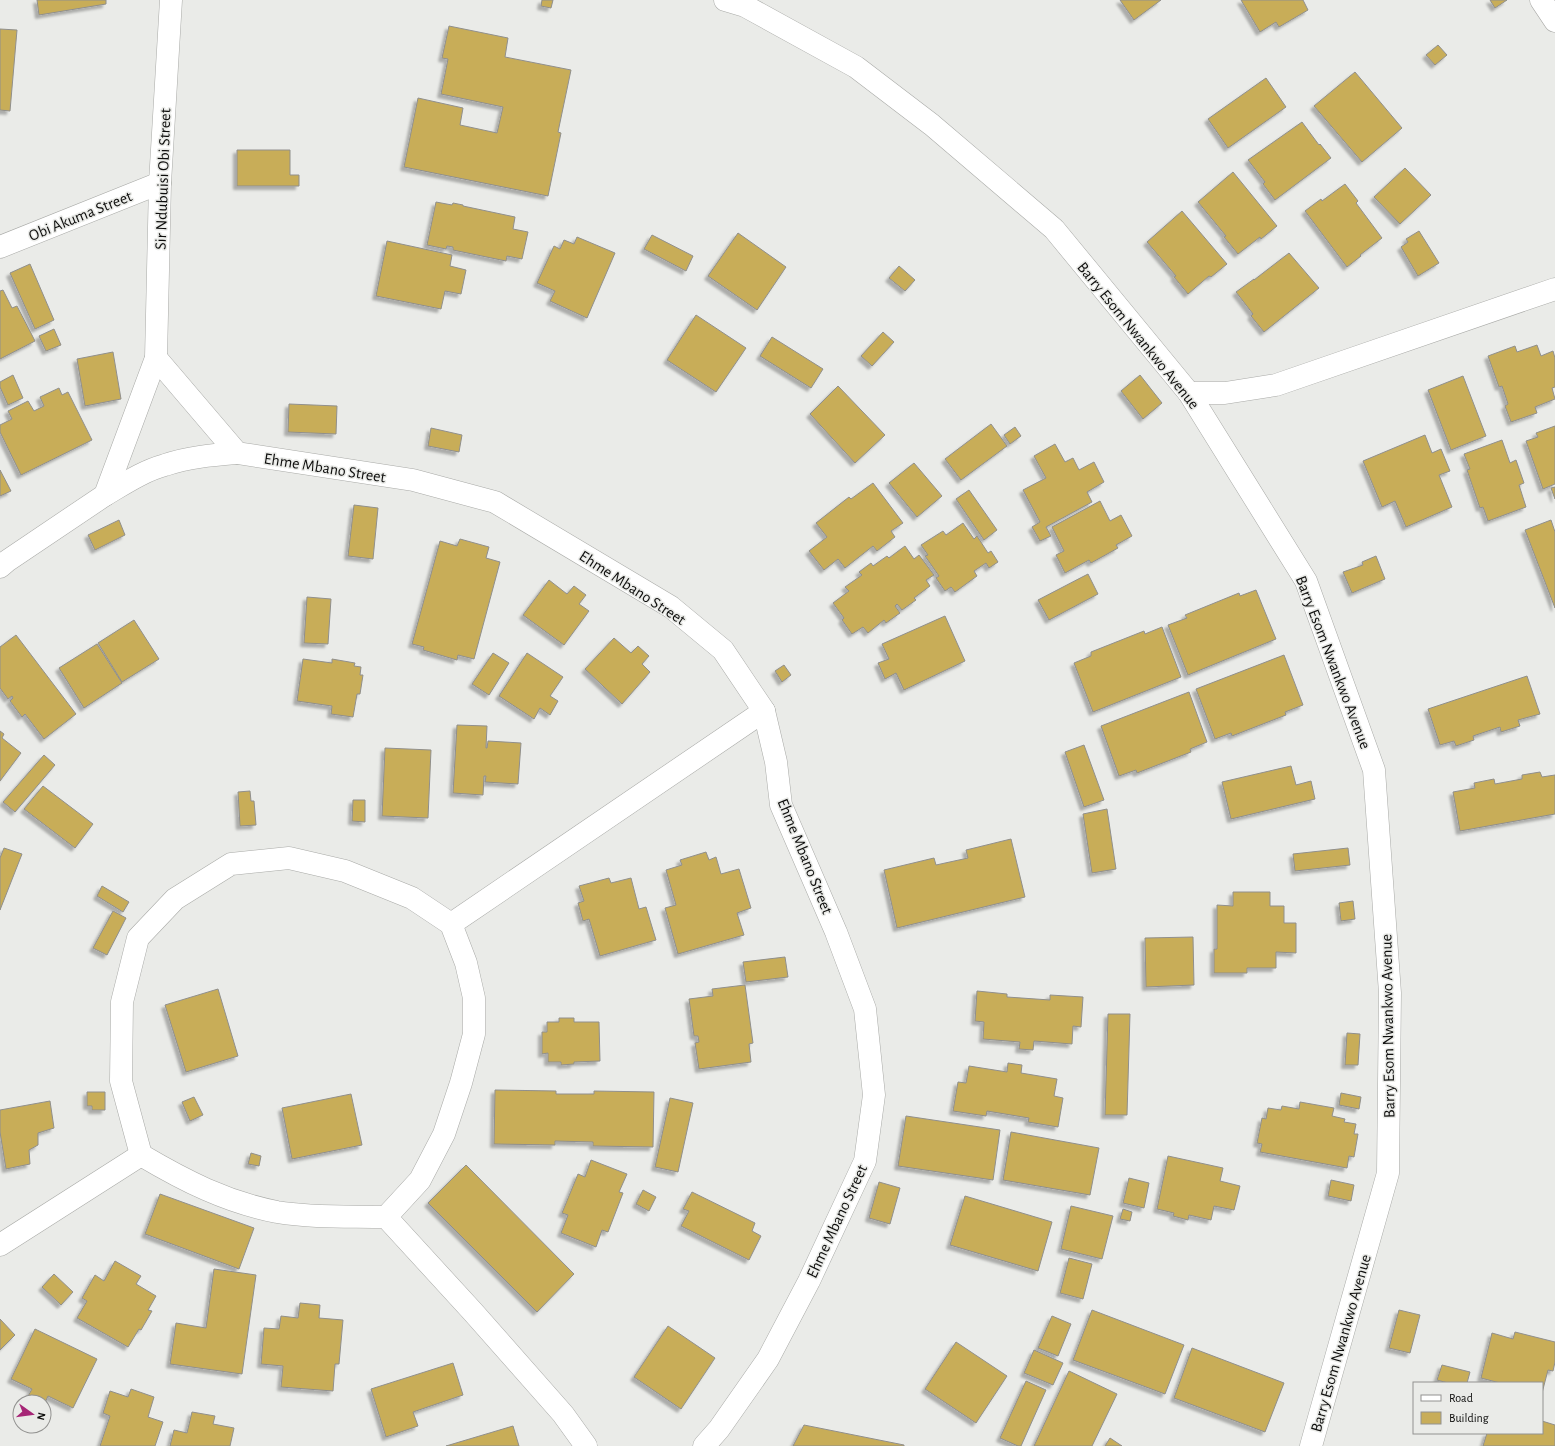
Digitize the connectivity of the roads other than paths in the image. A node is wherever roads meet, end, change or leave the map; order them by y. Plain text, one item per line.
1 (171, 0) edge
2 (1541, 0) edge
3 (739, 2) edge
4 (1555, 21) edge
5 (160, 183) junction
6 (0, 246) edge
7 (1555, 289) edge
8 (156, 358) junction
9 (1189, 393) junction
10 (237, 453) junction
11 (105, 495) junction
12 (0, 567) edge
13 (764, 711) junction
14 (451, 924) junction
15 (141, 1155) junction
16 (386, 1217) junction
17 (0, 1245) edge
18 (586, 1446) edge
19 (704, 1446) edge
20 (1311, 1446) edge

1 - 5 street, Sir Ndubuisi Obi Street
2 - 4 street
3 - 9 street, Barry Esom Nwankwo Avenue
5 - 6 street, Obi Akuma Street
5 - 8 street, Sir Ndubuisi Obi Street
7 - 9 street
8 - 10 street
8 - 11 street, Sir Ndubuisi Obi Street
9 - 20 street, Barry Esom Nwankwo Avenue
10 - 11 street, Ehme Mbano Street
10 - 13 street, Ehme Mbano Street
11 - 12 street, Ehme Mbano Street
13 - 14 street
13 - 19 street, Ehme Mbano Street
14 - 15 street
14 - 16 street
15 - 16 street
15 - 17 street
16 - 18 street

